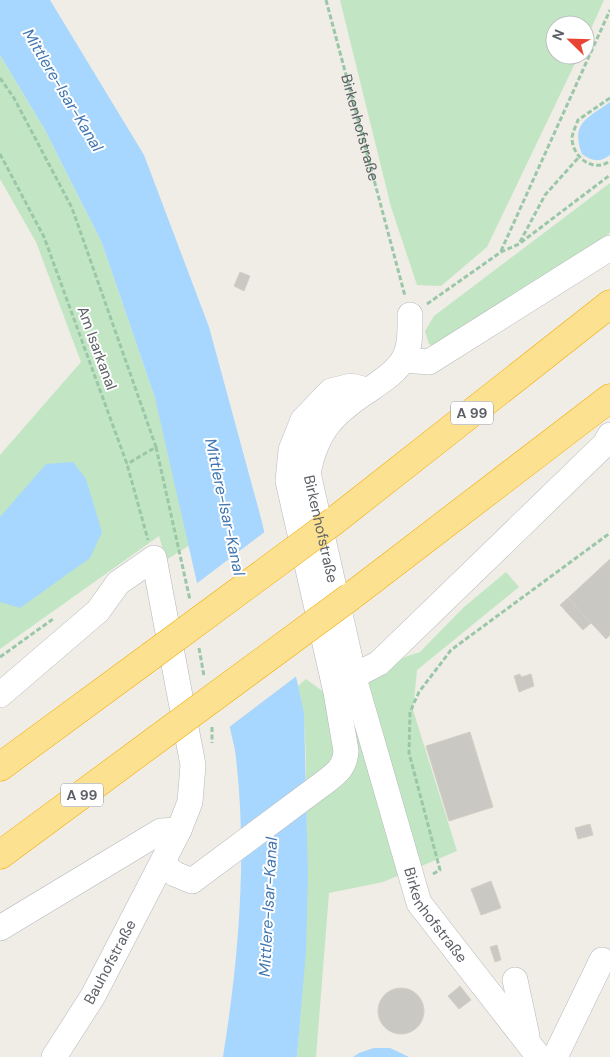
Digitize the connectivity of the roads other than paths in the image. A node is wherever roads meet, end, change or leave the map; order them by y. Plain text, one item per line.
1 (610, 248) edge
2 (610, 304) edge
3 (410, 315) road end
4 (404, 360) junction
5 (367, 390) junction
6 (610, 398) edge
7 (610, 435) edge
8 (354, 676) junction
9 (0, 695) edge
10 (0, 767) edge
11 (179, 830) junction
12 (0, 855) edge
13 (162, 864) junction
14 (0, 928) edge
15 (602, 960) dead end
16 (515, 980) dead end
17 (534, 1050) edge
18 (54, 1057) edge
19 (555, 1057) edge

1 - 4 street
2 - 10 highway, A 99, bridge
3 - 4 street
4 - 5 street, Birkenhofstraße
5 - 8 street, Birkenhofstraße
5 - 13 street
6 - 12 highway, A 99, bridge
7 - 8 street
8 - 17 street, Birkenhofstraße
9 - 11 street, Bauhofstraße
11 - 13 street, Bauhofstraße
11 - 14 street
13 - 18 street, Bauhofstraße
15 - 19 street
16 - 17 street

